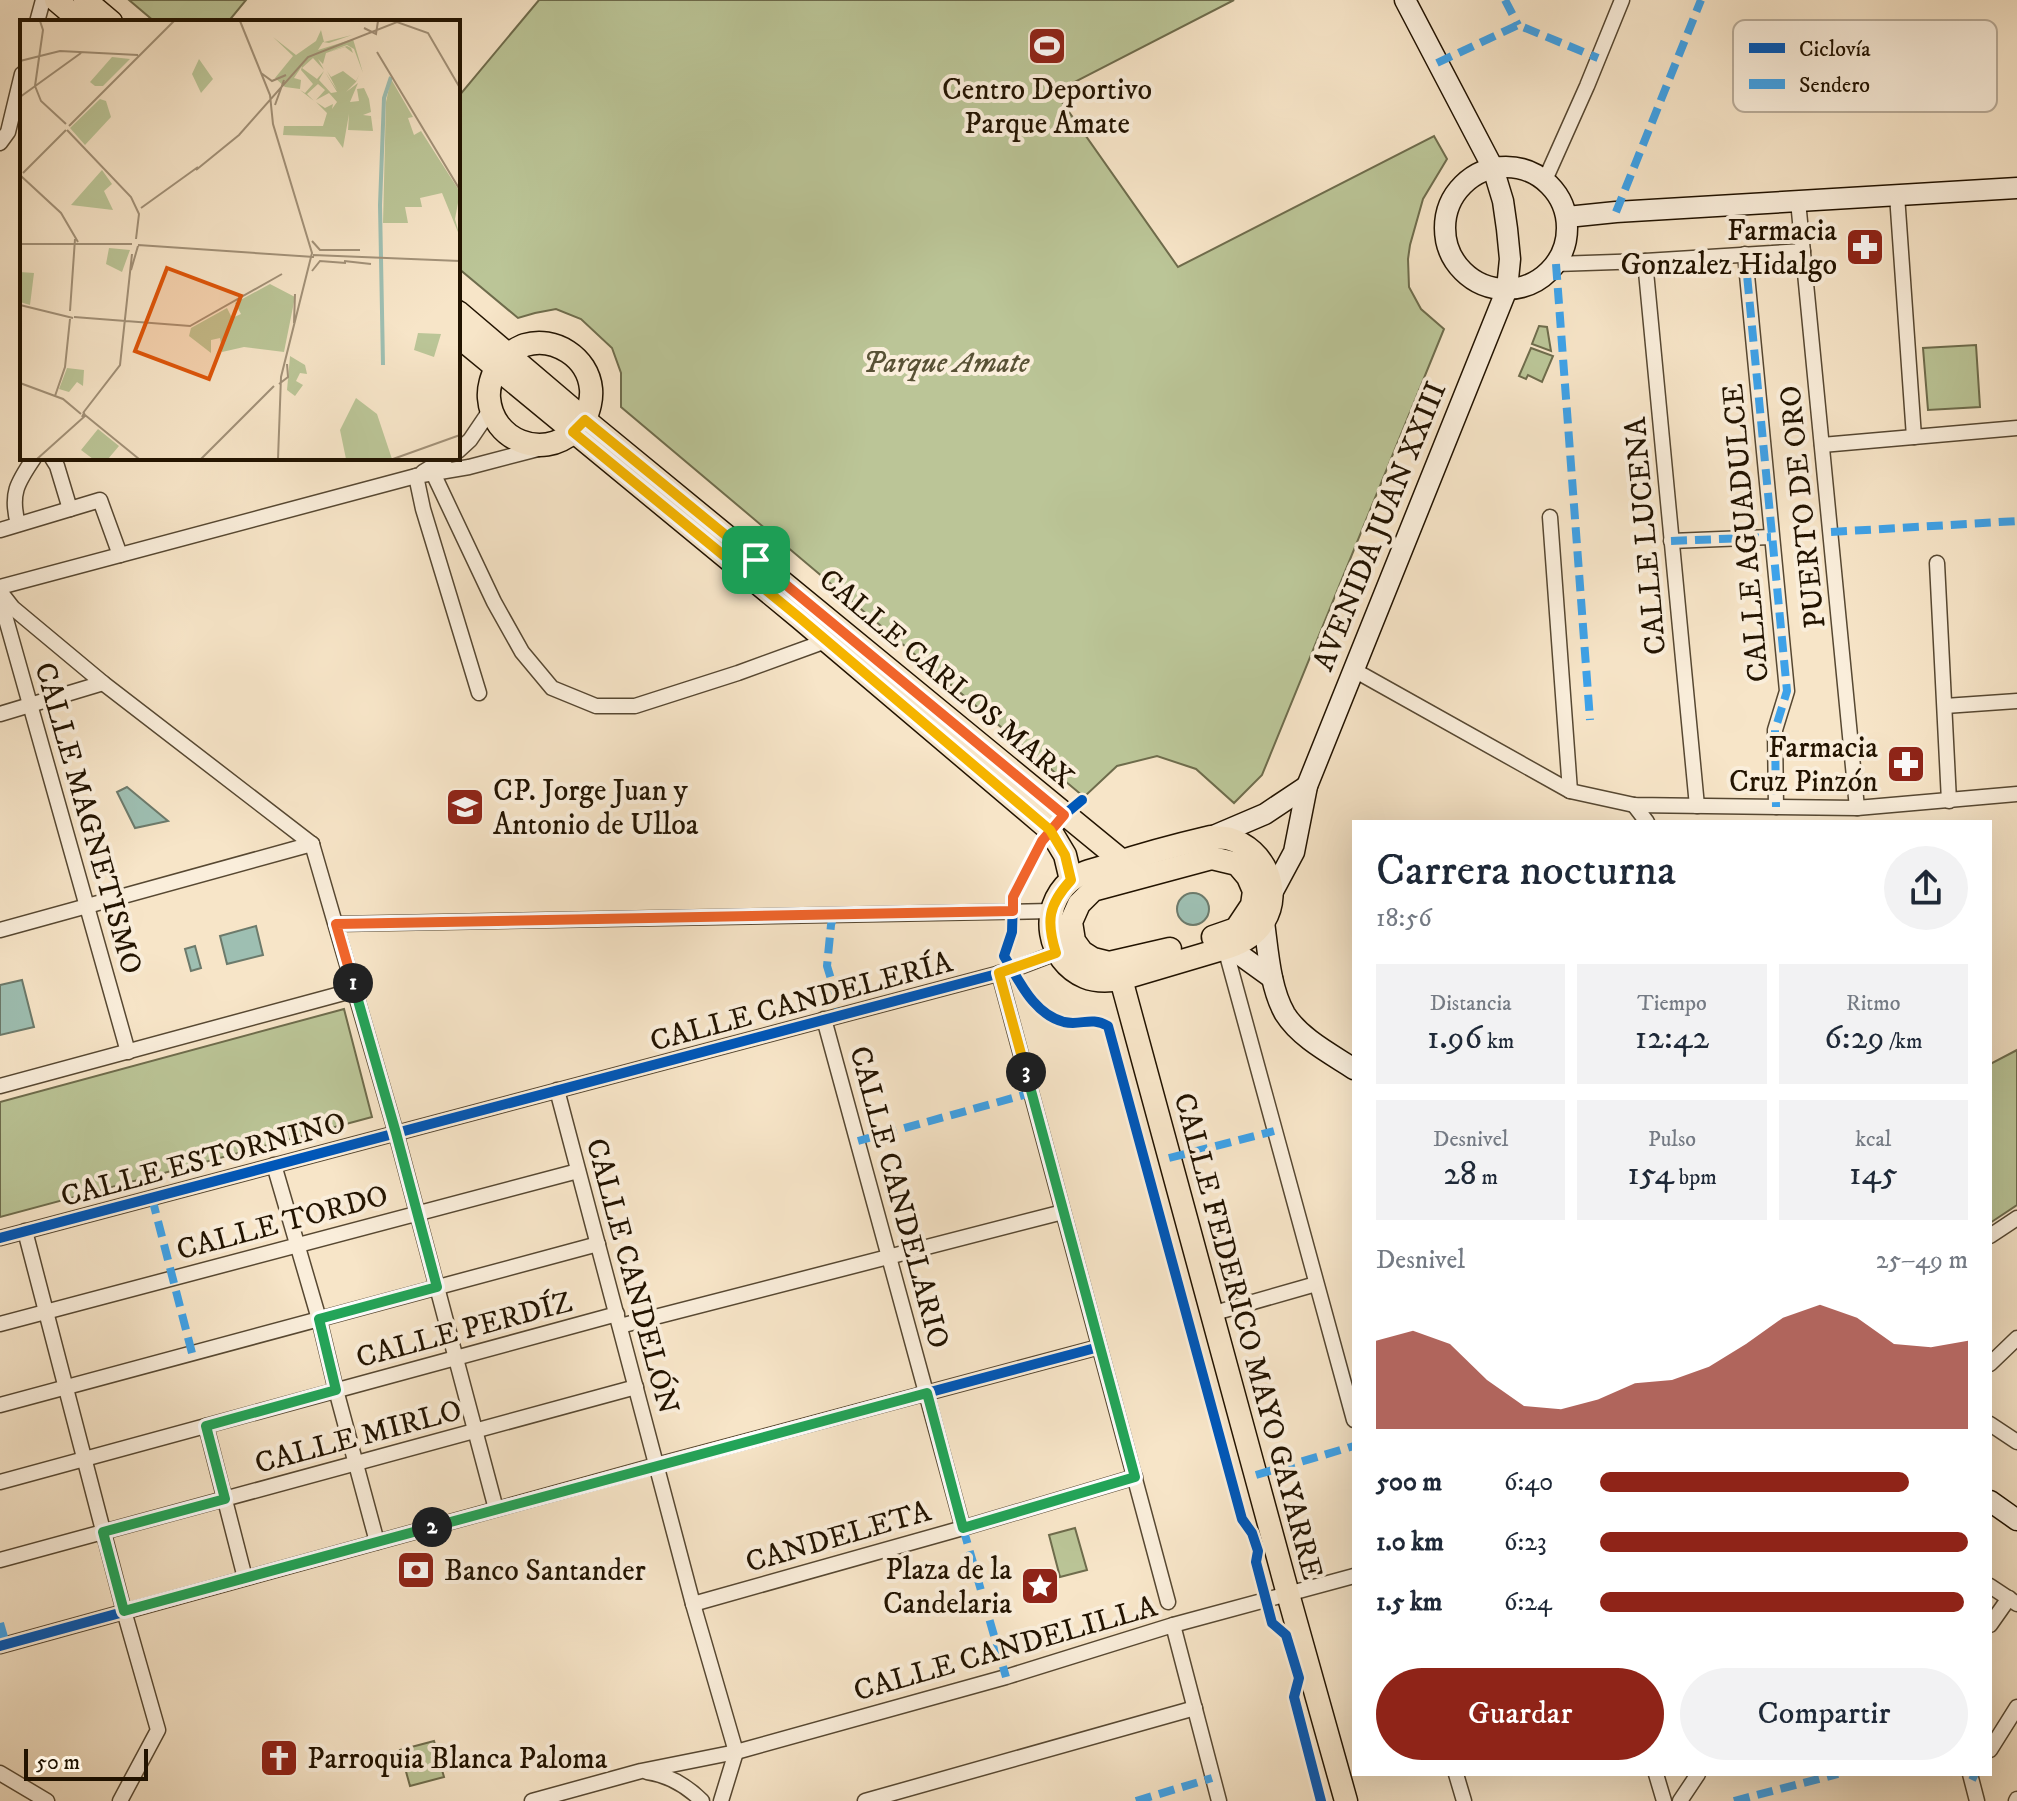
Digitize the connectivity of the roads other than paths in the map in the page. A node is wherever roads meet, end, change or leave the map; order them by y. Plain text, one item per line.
1 (43, 0) edge
2 (56, 0) edge
3 (85, 0) edge
4 (1405, 0) edge
5 (1622, 0) edge
6 (38, 20) edge
7 (80, 20) edge
8 (109, 20) edge
9 (20, 82) edge
10 (0, 143) edge
11 (1493, 168) junction
12 (1545, 180) junction
13 (2017, 188) edge
14 (1897, 195) junction
15 (1798, 201) junction
16 (1567, 217) junction
17 (1803, 251) junction
18 (1745, 254) junction
19 (1645, 261) junction
20 (1556, 264) junction
21 (1507, 289) junction
22 (460, 314) edge
23 (460, 337) edge
24 (502, 361) junction
25 (491, 409) junction
26 (2017, 428) edge
27 (572, 432) junction
28 (1914, 437) junction
29 (1822, 445) junction
30 (460, 449) edge
31 (33, 460) edge
32 (53, 460) edge
33 (443, 460) edge
34 (433, 473) junction
35 (416, 476) junction
36 (70, 509) junction
37 (1550, 517) dead end
38 (18, 524) junction
39 (0, 530) edge
40 (1771, 537) junction
41 (1671, 541) junction
42 (120, 555) junction
43 (1937, 563) dead end
44 (0, 589) edge
45 (0, 598) edge
46 (826, 641) junction
47 (1354, 670) junction
48 (103, 683) junction
49 (479, 693) dead end
50 (2017, 701) edge
51 (30, 705) junction
52 (1945, 706) junction
53 (0, 714) edge
54 (1307, 786) junction
55 (1570, 791) junction
56 (2017, 794) edge
57 (1949, 801) junction
58 (1634, 805) junction
59 (1697, 806) junction
60 (1776, 807) junction
61 (1857, 808) junction
62 (1645, 820) edge
63 (1211, 837) junction
64 (312, 844) junction
65 (1122, 861) junction
66 (1071, 880) junction
67 (1272, 893) junction
68 (87, 907) junction
69 (1051, 911) junction
70 (1264, 922) junction
71 (336, 924) junction
72 (0, 930) edge
73 (1227, 948) junction
74 (1170, 949) junction
75 (1056, 953) junction
76 (999, 973) junction
77 (1126, 978) junction
78 (1272, 978) junction
79 (355, 990) junction
80 (824, 1019) junction
81 (128, 1052) junction
82 (1352, 1068) edge
83 (0, 1086) edge
84 (557, 1090) junction
85 (396, 1133) junction
86 (274, 1165) junction
87 (578, 1171) junction
88 (1063, 1212) junction
89 (417, 1213) junction
90 (2017, 1218) edge
91 (25, 1231) junction
92 (1992, 1235) edge
93 (0, 1238) edge
94 (598, 1244) junction
95 (296, 1245) junction
96 (889, 1257) junction
97 (1316, 1284) junction
98 (437, 1287) junction
99 (46, 1312) junction
100 (1211, 1314) junction
101 (319, 1319) junction
102 (618, 1320) junction
103 (0, 1324) edge
104 (2017, 1338) edge
105 (1099, 1347) junction
106 (456, 1358) junction
107 (1992, 1362) edge
108 (1348, 1372) edge
109 (65, 1387) junction
110 (636, 1387) junction
111 (336, 1390) junction
112 (927, 1393) junction
113 (1352, 1404) edge
114 (0, 1405) edge
115 (1992, 1425) edge
116 (206, 1426) junction
117 (475, 1431) junction
118 (2017, 1442) edge
119 (84, 1459) junction
120 (356, 1464) junction
121 (657, 1465) junction
122 (1135, 1477) junction
123 (0, 1482) edge
124 (225, 1499) junction
125 (1992, 1502) edge
126 (496, 1509) junction
127 (2017, 1520) edge
128 (963, 1528) junction
129 (103, 1532) junction
130 (377, 1542) junction
131 (0, 1560) edge
132 (1352, 1577) edge
133 (245, 1578) junction
134 (1992, 1587) edge
135 (1288, 1594) junction
136 (2013, 1601) edge
137 (1168, 1602) dead end
138 (693, 1604) junction
139 (124, 1611) junction
140 (1992, 1623) edge
141 (1173, 1625) junction
142 (0, 1646) edge
143 (2017, 1707) edge
144 (1195, 1708) junction
145 (1992, 1747) edge
146 (736, 1752) junction
147 (641, 1771) junction
148 (0, 1773) edge
149 (1457, 1776) edge
150 (1657, 1776) edge
151 (1697, 1776) edge
152 (1971, 1776) edge
153 (47, 1801) edge
154 (120, 1801) edge
155 (532, 1801) edge
156 (702, 1801) edge
157 (721, 1801) edge
158 (865, 1801) edge
159 (1219, 1801) edge
160 (1346, 1801) edge
161 (1464, 1801) edge
162 (1664, 1801) edge
163 (1680, 1801) edge
164 (1977, 1801) edge

1 - 6 street
2 - 7 main road
3 - 8 main road
4 - 11 street, AVENIDA JUAN XXIII
5 - 12 street
9 - 10 street
11 - 12 street
11 - 21 street, AVENIDA JUAN XXIII
11 - 21 street
12 - 16 street
13 - 14 street
14 - 15 street
14 - 28 street
15 - 16 street
15 - 17 street, PUERTO DE ORO
16 - 20 street
17 - 18 street
17 - 29 street, PUERTO DE ORO
18 - 19 street
18 - 40 street, CALLE AGUADULCE
19 - 20 street
19 - 41 street, CALLE LUCENA
20 - 21 street
21 - 47 street, AVENIDA JUAN XXIII
22 - 24 main road
23 - 24 main road
24 - 25 main road
24 - 27 main road
24 - 27 main road
25 - 27 main road
25 - 30 street
26 - 28 street
27 - 34 street
27 - 46 main road, CALLE CARLOS MARX
27 - 65 main road, CALLE CARLOS MARX
28 - 29 street
29 - 61 street, PUERTO DE ORO
31 - 38 street
32 - 36 street
33 - 35 street
34 - 35 street
34 - 46 street
35 - 42 street
35 - 49 street
36 - 38 street
36 - 42 street
37 - 55 street
38 - 39 street
40 - 41 street
40 - 60 street, CALLE AGUADULCE
41 - 59 street, CALLE LUCENA
42 - 44 street
43 - 52 street
44 - 48 street
45 - 51 street, CALLE MAGNETISMO
46 - 66 main road, CALLE CARLOS MARX
47 - 54 street, AVENIDA JUAN XXIII
47 - 55 street
48 - 51 street
48 - 64 street
50 - 52 street
51 - 53 street
51 - 68 street, CALLE MAGNETISMO
52 - 57 street
54 - 63 street
54 - 67 street, AVENIDA JUAN XXIII
55 - 58 street
56 - 57 street
57 - 61 street
58 - 59 street
58 - 62 street
59 - 60 street
60 - 61 street
63 - 65 main road
63 - 67 main road
64 - 68 street
64 - 71 street
65 - 66 main road
66 - 69 main road
67 - 70 main road
68 - 72 street
68 - 81 street, CALLE MAGNETISMO
69 - 71 street
69 - 75 main road
70 - 73 main road
70 - 78 street
71 - 79 street
73 - 77 main road
73 - 78 street
73 - 97 street
74 - 74 main road
74 - 77 main road
75 - 76 street, CALLE CANDELERÍA
75 - 77 main road
76 - 80 street, CALLE CANDELERÍA
76 - 88 street
77 - 100 main road, CALLE FEDERICO MAYO GAYARRE
78 - 82 street
79 - 81 street
79 - 85 street
80 - 84 street, CALLE CANDELERÍA
80 - 96 street, CALLE CANDELARIO
81 - 83 street
84 - 85 street, CALLE ESTORNINO
84 - 87 street, CALLE CANDELÓN
85 - 86 street, CALLE ESTORNINO
85 - 89 street
86 - 91 street, CALLE ESTORNINO
86 - 95 street
87 - 89 street, CALLE TORDO
87 - 94 street, CALLE CANDELÓN
88 - 96 street, CALLE PERDÍZ
88 - 105 street
89 - 95 street, CALLE TORDO
89 - 98 street
90 - 92 street
91 - 93 street, CALLE ESTORNINO
91 - 99 street
94 - 98 street
94 - 102 street, CALLE CANDELÓN
95 - 99 street, CALLE TORDO
95 - 101 street
96 - 102 street, CALLE PERDÍZ
96 - 112 street, CALLE CANDELARIO
97 - 100 street
97 - 108 street
98 - 101 street
98 - 106 street
99 - 103 street, CALLE TORDO
99 - 109 street
100 - 135 main road, CALLE FEDERICO MAYO GAYARRE
101 - 109 street
101 - 111 street
102 - 106 street, CALLE PERDÍZ
102 - 110 street, CALLE CANDELÓN
104 - 107 street
105 - 112 street
105 - 122 street
106 - 111 street, CALLE PERDÍZ
106 - 117 street
108 - 113 street
109 - 114 street
109 - 119 street
110 - 117 street, CALLE MIRLO
110 - 121 street, CALLE CANDELÓN
111 - 116 street, CALLE PERDÍZ
111 - 120 street
112 - 121 street
112 - 128 street, CALLE CANDELARIO
115 - 118 street
116 - 119 street, CALLE PERDÍZ
116 - 124 street
117 - 120 street, CALLE MIRLO
117 - 126 street
119 - 123 street, CALLE PERDÍZ
119 - 129 street
120 - 124 street, CALLE MIRLO
120 - 130 street
121 - 126 street
121 - 138 street, CALLE CANDELÓN
122 - 128 street, CANDELETA
122 - 137 street
124 - 129 street, CALLE MIRLO
124 - 133 street
125 - 127 street
126 - 130 street
128 - 138 street, CANDELETA
129 - 131 street, CALLE MIRLO
129 - 139 street
130 - 133 street
132 - 135 street, CALLE CANDELILLA
133 - 139 street
134 - 136 street
135 - 141 street, CALLE CANDELILLA
135 - 160 main road, CALLE FEDERICO MAYO GAYARRE
136 - 140 street
138 - 146 street, CALLE CANDELÓN
139 - 142 street
139 - 154 street
141 - 144 street
141 - 146 street, CALLE CANDELILLA
143 - 145 street
144 - 158 street
144 - 159 street
146 - 147 street, CALLE CANDELILLA
146 - 157 street
147 - 155 street, CALLE CANDELILLA
147 - 156 street
148 - 153 street
149 - 161 street
150 - 162 street
151 - 163 street
152 - 164 street

